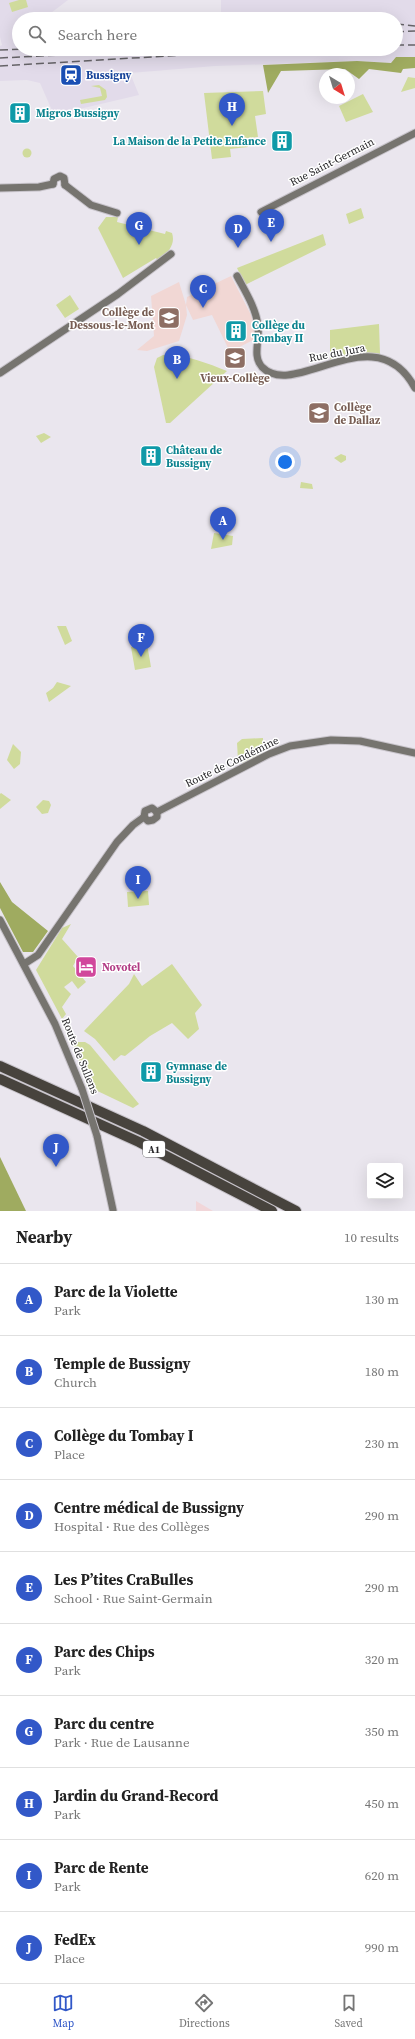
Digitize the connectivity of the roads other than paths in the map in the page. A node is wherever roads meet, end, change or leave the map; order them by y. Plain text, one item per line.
1 (415, 133) edge
2 (53, 184) junction
3 (64, 185) junction
4 (0, 188) edge
5 (260, 212) dead end
6 (117, 213) dead end
7 (171, 254) dead end
8 (237, 276) dead end
9 (0, 373) edge
10 (415, 388) edge
11 (415, 753) edge
12 (0, 920) edge
13 (24, 964) junction
14 (0, 1066) edge
15 (0, 1079) edge
16 (237, 1192) junction
17 (114, 1211) edge
18 (262, 1211) edge
19 (272, 1211) edge
20 (296, 1211) edge

1 - 5 street, Rue Saint-Germain
2 - 3 street
2 - 3 street
2 - 4 street
3 - 6 street
7 - 9 street
8 - 10 street, Rue du Jura
11 - 13 street, Route de Condémine
12 - 13 street, Route de Sullens
13 - 17 street, Route de Sullens, bridge
14 - 20 highway, A1
15 - 16 highway, A1
16 - 18 highway
16 - 19 highway, A1

